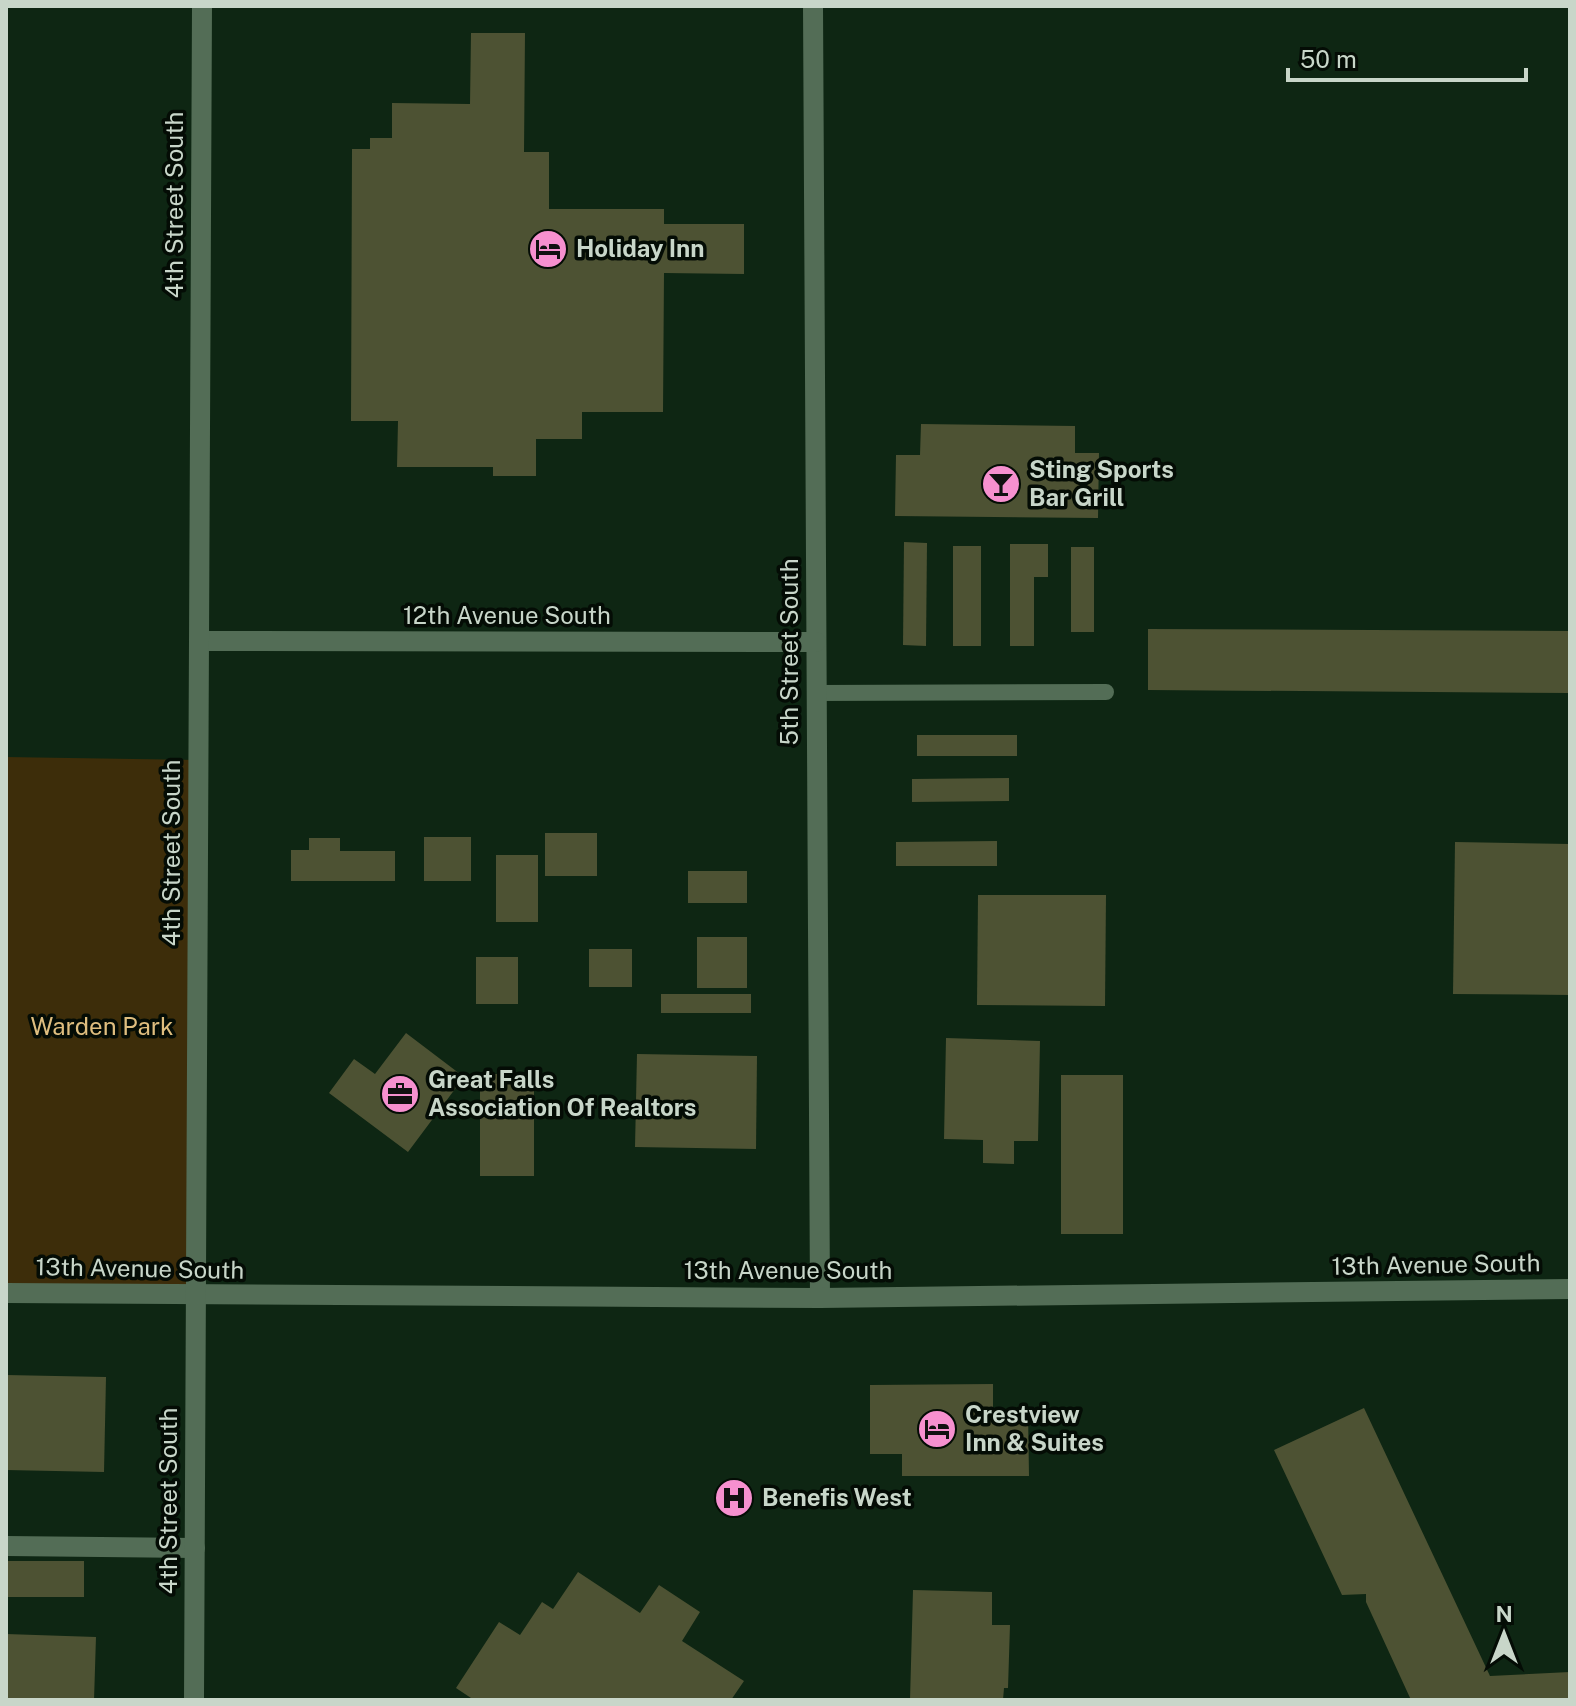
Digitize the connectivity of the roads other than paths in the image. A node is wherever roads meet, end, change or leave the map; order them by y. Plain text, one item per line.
1 (202, 6) edge
2 (813, 6) edge
3 (199, 641) junction
4 (816, 642) junction
5 (1106, 692) dead end
6 (816, 693) junction
7 (1570, 1289) edge
8 (6, 1293) edge
9 (196, 1296) junction
10 (820, 1298) junction
11 (6, 1546) edge
12 (195, 1548) junction
13 (194, 1700) edge

1 - 3 street, 4th Street South
2 - 4 street, 5th Street South
3 - 4 street, 12th Avenue South
3 - 9 street, 4th Street South
4 - 6 street, 5th Street South
5 - 6 lane
6 - 10 street, 5th Street South
7 - 10 street, 13th Avenue South
8 - 9 street, 13th Avenue South
9 - 10 street, 13th Avenue South
9 - 12 street, 4th Street South
11 - 12 street
12 - 13 street, 4th Street South

